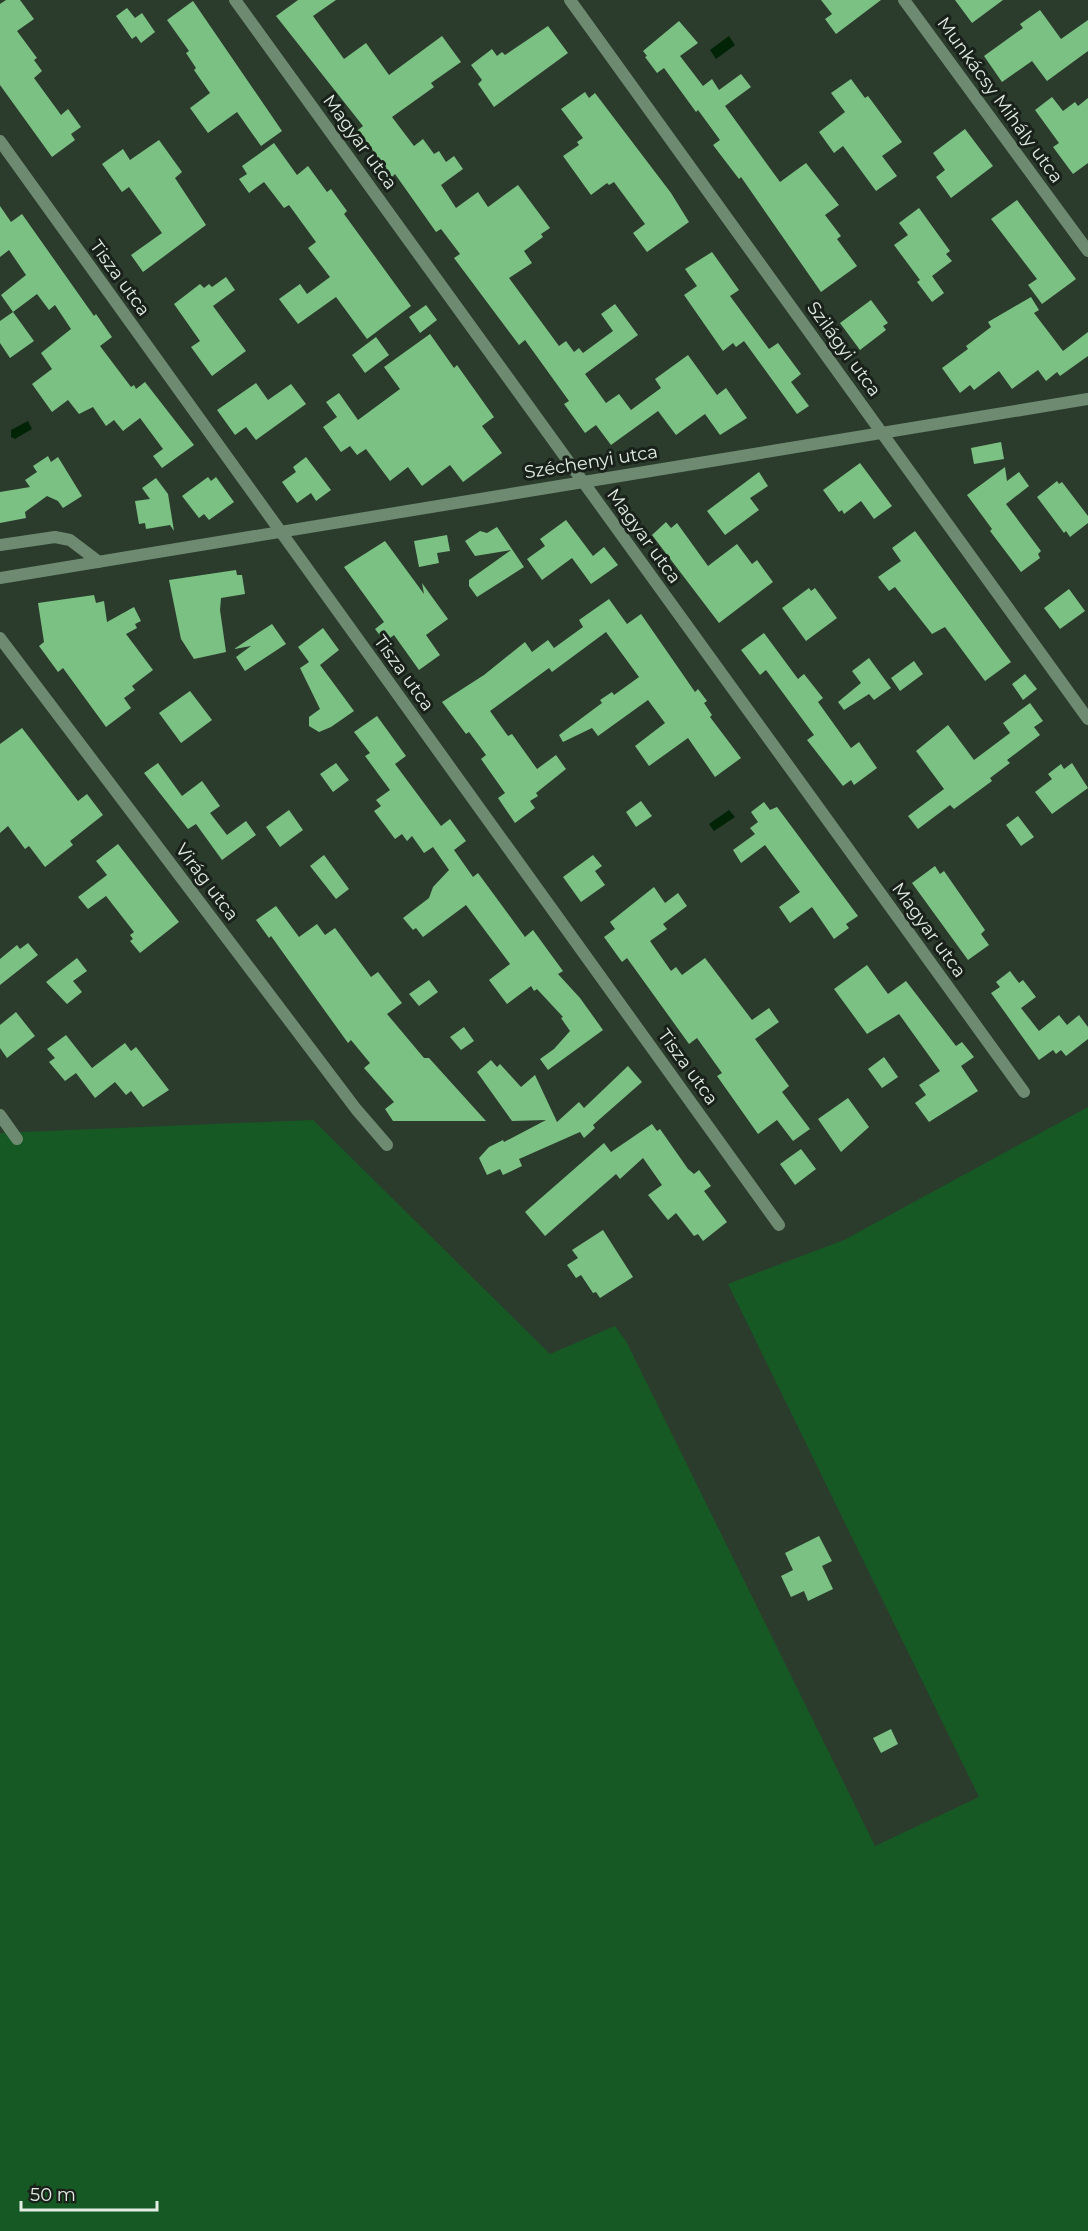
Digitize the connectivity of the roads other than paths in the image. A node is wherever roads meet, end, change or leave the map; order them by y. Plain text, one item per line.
1 (235, 0) edge
2 (570, 0) edge
3 (904, 0) edge
4 (0, 141) edge
5 (1088, 251) edge
6 (1088, 399) edge
7 (882, 434) junction
8 (583, 482) junction
9 (281, 532) junction
10 (0, 545) edge
11 (99, 562) junction
12 (0, 578) edge
13 (0, 638) edge
14 (1088, 719) edge
15 (1024, 1092) dead end
16 (0, 1115) edge
17 (17, 1139) dead end
18 (387, 1145) dead end
19 (779, 1225) dead end

1 - 8 street, Magyar utca
2 - 7 street, Szilágyi utca
3 - 5 street, Munkácsy Mihály utca
4 - 9 street, Tisza utca
6 - 7 street, Széchenyi utca
7 - 8 street, Széchenyi utca
7 - 14 street, Szilágyi utca
8 - 9 street, Széchenyi utca
8 - 15 street, Magyar utca
9 - 11 street, Széchenyi utca
9 - 19 street, Tisza utca
10 - 11 street
11 - 12 street, Széchenyi utca
13 - 18 street, Virág utca
16 - 17 street

